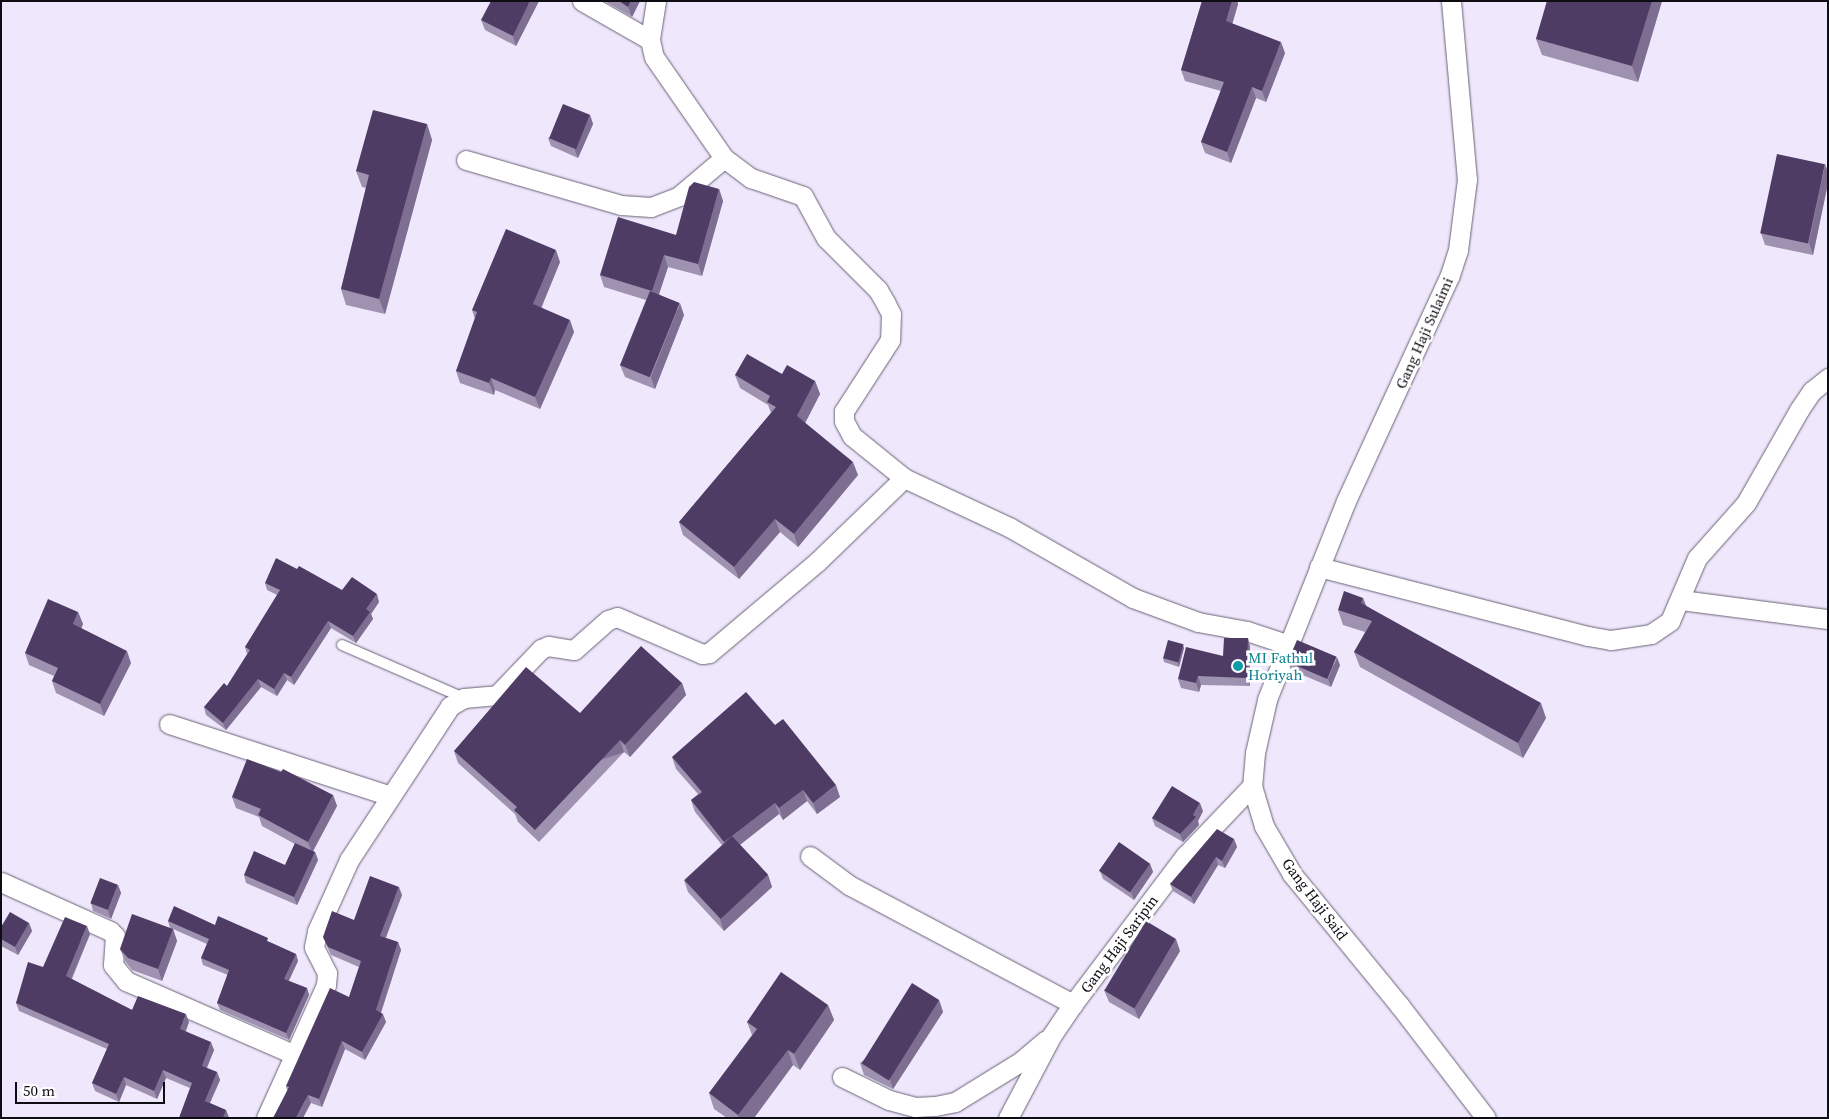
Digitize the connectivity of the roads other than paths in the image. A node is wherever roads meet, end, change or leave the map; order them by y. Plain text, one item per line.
1 (582, 1) edge
2 (656, 1) edge
3 (1450, 1) edge
4 (650, 40) junction
5 (724, 158) junction
6 (466, 160) dead end
7 (1828, 378) edge
8 (904, 478) junction
9 (1319, 567) junction
10 (1681, 600) junction
11 (1828, 619) edge
12 (342, 645) dead end
13 (1289, 645) junction
14 (464, 698) junction
15 (169, 724) dead end
16 (1252, 786) junction
17 (390, 796) junction
18 (810, 856) dead end
19 (1, 882) edge
20 (1073, 1004) junction
21 (1052, 1035) junction
22 (293, 1054) junction
23 (842, 1077) dead end
24 (266, 1118) edge
25 (1008, 1118) edge
26 (1486, 1118) edge

1 - 4 street
2 - 4 street
3 - 9 street, Gang Haji Sulaimi
4 - 5 street
5 - 6 street
5 - 8 street
7 - 10 street
8 - 13 street
8 - 14 street
9 - 10 street
9 - 13 street, Gang Haji Sulaimi
10 - 11 street
12 - 14 lane
13 - 16 street, Gang Haji Said
14 - 17 street
15 - 17 street
16 - 20 street, Gang Haji Saripin
16 - 26 street, Gang Haji Said
17 - 22 street
18 - 20 street
19 - 22 street
20 - 21 street, Gang Haji Saripin
21 - 23 street
21 - 25 street, Gang Haji Saripin
22 - 24 street

